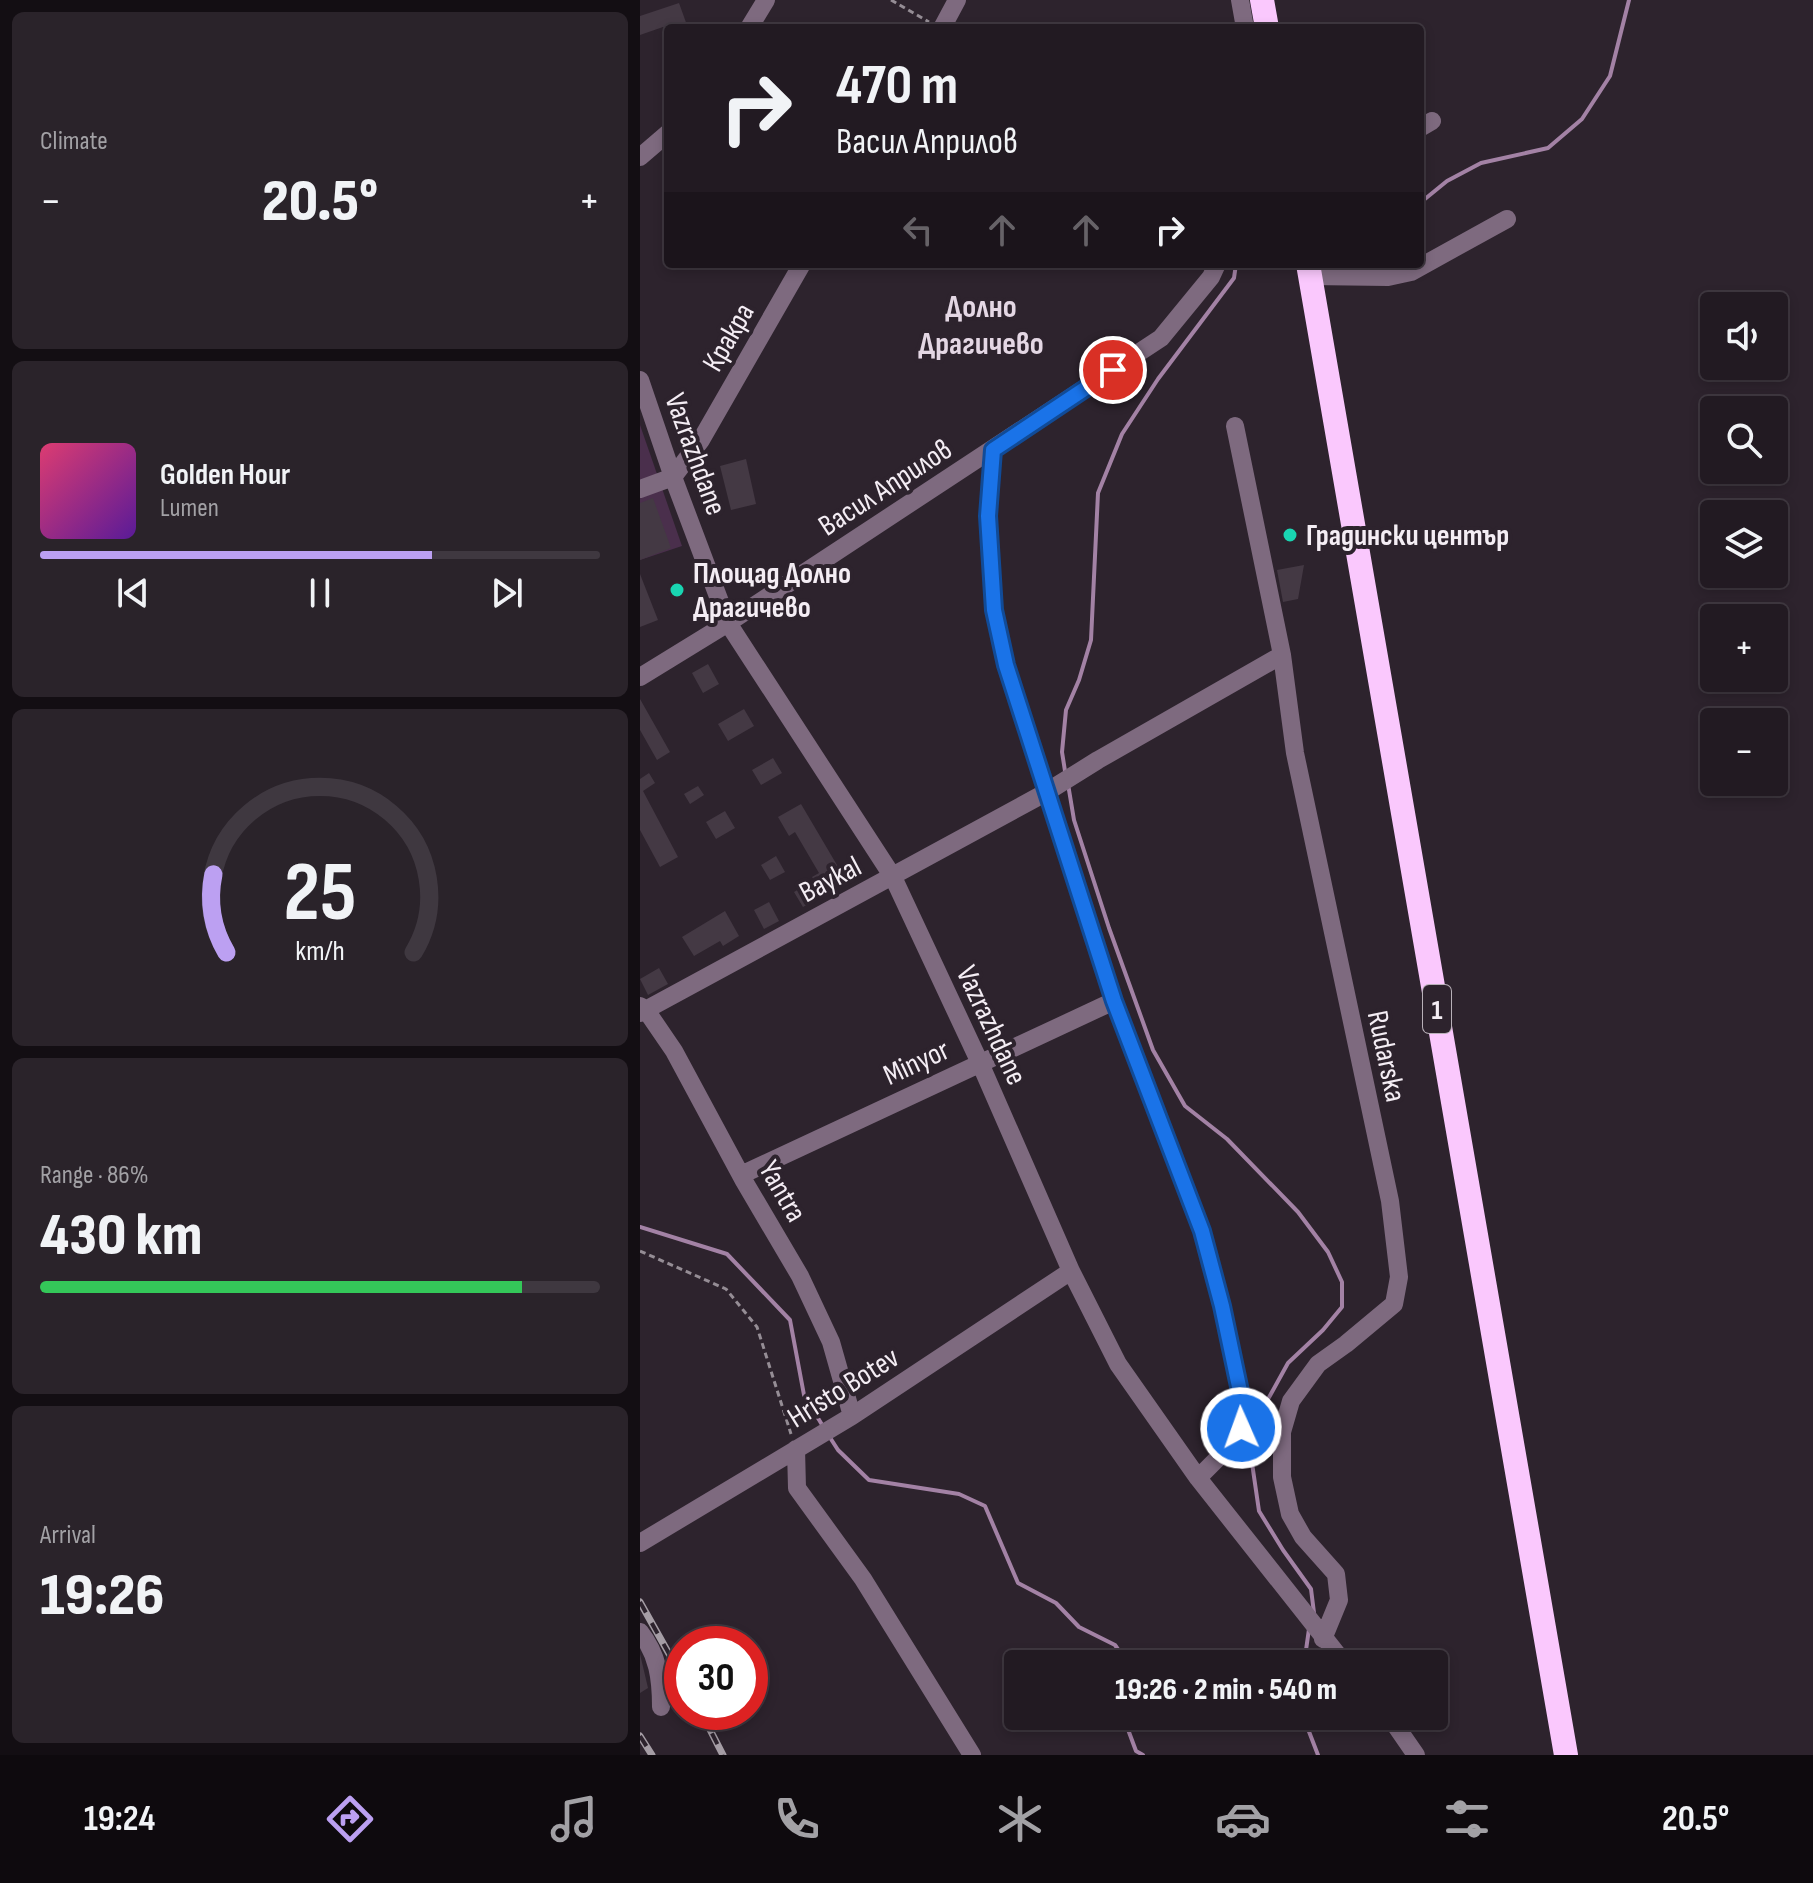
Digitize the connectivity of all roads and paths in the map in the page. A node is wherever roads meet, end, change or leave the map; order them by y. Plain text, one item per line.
1 (766, 0) edge
2 (891, 0) edge
3 (957, 0) edge
4 (1240, 0) edge
5 (1262, 0) edge
6 (751, 24) edge
7 (933, 24) edge
8 (942, 24) edge
9 (1244, 24) edge
10 (1266, 24) edge
11 (664, 136) edge
12 (640, 157) edge
13 (1507, 219) dead end
14 (1424, 265) edge
15 (800, 268) edge
16 (1215, 268) edge
17 (1418, 268) edge
18 (1309, 270) edge
19 (640, 380) edge
20 (1235, 426) dead end
21 (993, 450) junction
22 (673, 477) junction
23 (640, 489) edge
24 (728, 623) junction
25 (1282, 655) junction
26 (640, 677) edge
27 (1052, 789) junction
28 (893, 877) junction
29 (1114, 1001) junction
30 (642, 1009) edge
31 (980, 1063) junction
32 (741, 1175) junction
33 (640, 1251) edge
34 (1071, 1271) junction
35 (848, 1419) junction
36 (802, 1446) junction
37 (1198, 1478) junction
38 (640, 1543) edge
39 (640, 1632) edge
40 (1320, 1636) junction
41 (1332, 1650) edge
42 (661, 1707) dead end
43 (1399, 1730) edge
44 (972, 1755) edge
45 (1416, 1755) edge
46 (1566, 1755) edge

1 - 6 street
2 - 7 path
3 - 8 street
4 - 9 street
5 - 10 highway
11 - 12 street
13 - 14 street
15 - 22 street, Кракра
16 - 21 street, Васил Априлов
17 - 18 street
18 - 46 highway, 1
19 - 22 street, Vazrazhdane
20 - 25 street, Rudarska
21 - 24 street, Васил Априлов
21 - 27 street
22 - 23 street
22 - 24 street, Vazrazhdane
24 - 26 street, Васил Априлов
24 - 28 street, Vazrazhdane
25 - 27 street, Baykal
25 - 40 street, Rudarska
27 - 28 street, Baykal
27 - 29 street
28 - 30 street, Baykal
28 - 31 street, Vazrazhdane
29 - 31 street, Minyor
29 - 37 street
30 - 32 street, Yantra
31 - 32 street, Minyor
31 - 34 street, Vazrazhdane
32 - 35 street, Yantra
33 - 36 path
34 - 35 street, Hristo Botev
34 - 37 street, Vazrazhdane
35 - 36 street, Hristo Botev
36 - 38 street, Hristo Botev
36 - 44 street
37 - 40 street, Vazrazhdane
39 - 42 street
40 - 41 street, Vazrazhdane
43 - 45 street

